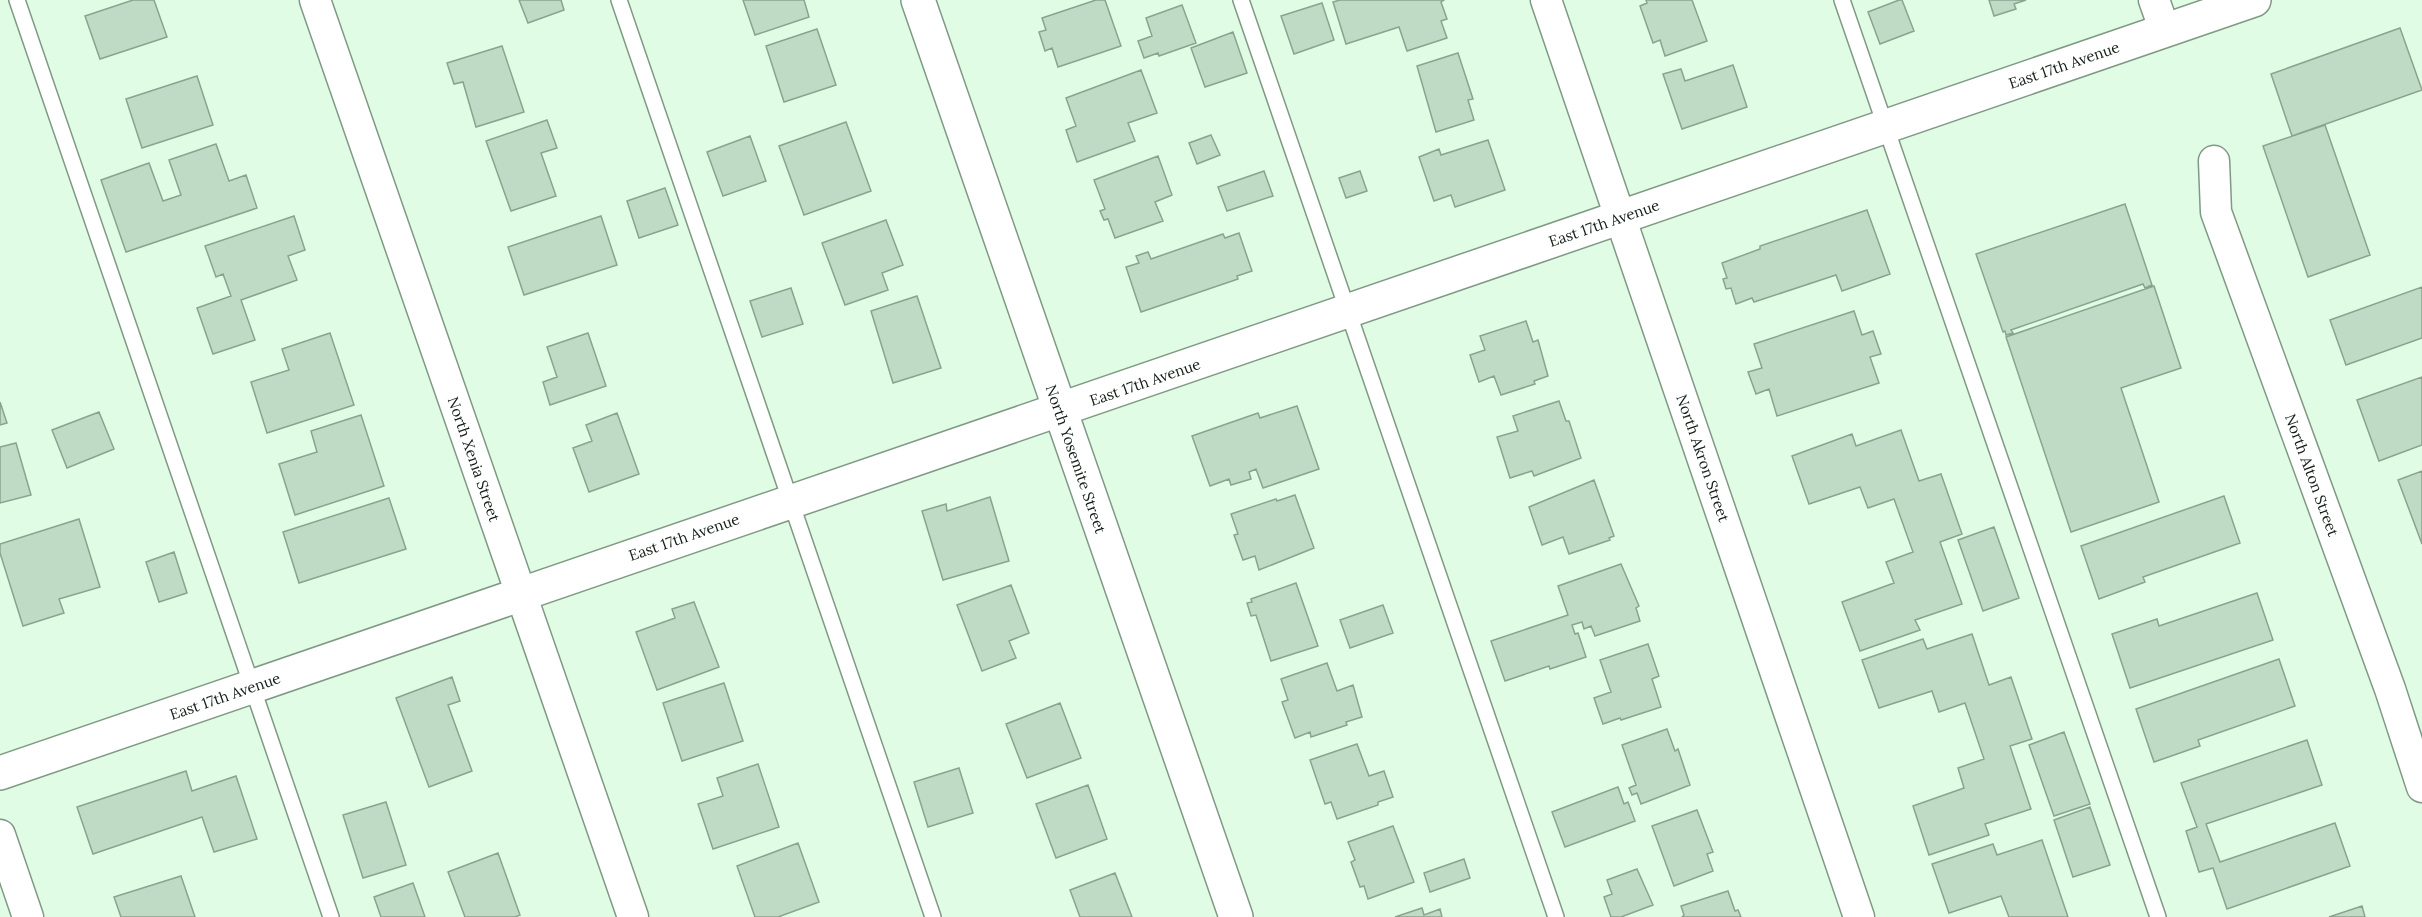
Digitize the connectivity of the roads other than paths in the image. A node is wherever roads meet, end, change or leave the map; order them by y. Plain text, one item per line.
1 (17, 0) edge
2 (315, 0) edge
3 (619, 0) edge
4 (918, 0) edge
5 (1241, 0) edge
6 (1546, 0) edge
7 (1842, 0) edge
8 (2154, 0) edge
9 (2254, 0) edge
10 (2165, 31) junction
11 (1886, 126) junction
12 (2214, 161) dead end
13 (1622, 217) junction
14 (1348, 312) junction
15 (1059, 411) junction
16 (790, 502) junction
17 (520, 593) junction
18 (252, 686) junction
19 (0, 773) edge
20 (2422, 787) edge
21 (0, 835) edge
22 (28, 917) edge
23 (331, 917) edge
24 (633, 917) edge
25 (933, 917) edge
26 (1236, 917) edge
27 (1556, 917) edge
28 (1859, 917) edge
29 (2158, 917) edge

1 - 18 lane
2 - 17 street, North Xenia Street
3 - 16 lane
4 - 15 street, North Yosemite Street
5 - 14 lane
6 - 13 street, North Akron Street
7 - 11 lane
8 - 10 street
9 - 10 street, East 17th Avenue
10 - 11 street, East 17th Avenue
11 - 13 street, East 17th Avenue
11 - 29 lane
12 - 20 street, North Alton Street
13 - 14 street, East 17th Avenue
13 - 28 street, North Akron Street
14 - 15 street, East 17th Avenue
14 - 27 lane
15 - 16 street, East 17th Avenue
15 - 26 street, North Yosemite Street
16 - 17 street, East 17th Avenue
16 - 25 lane
17 - 18 street, East 17th Avenue
17 - 24 street, North Xenia Street
18 - 19 street, East 17th Avenue
18 - 23 lane
21 - 22 street

